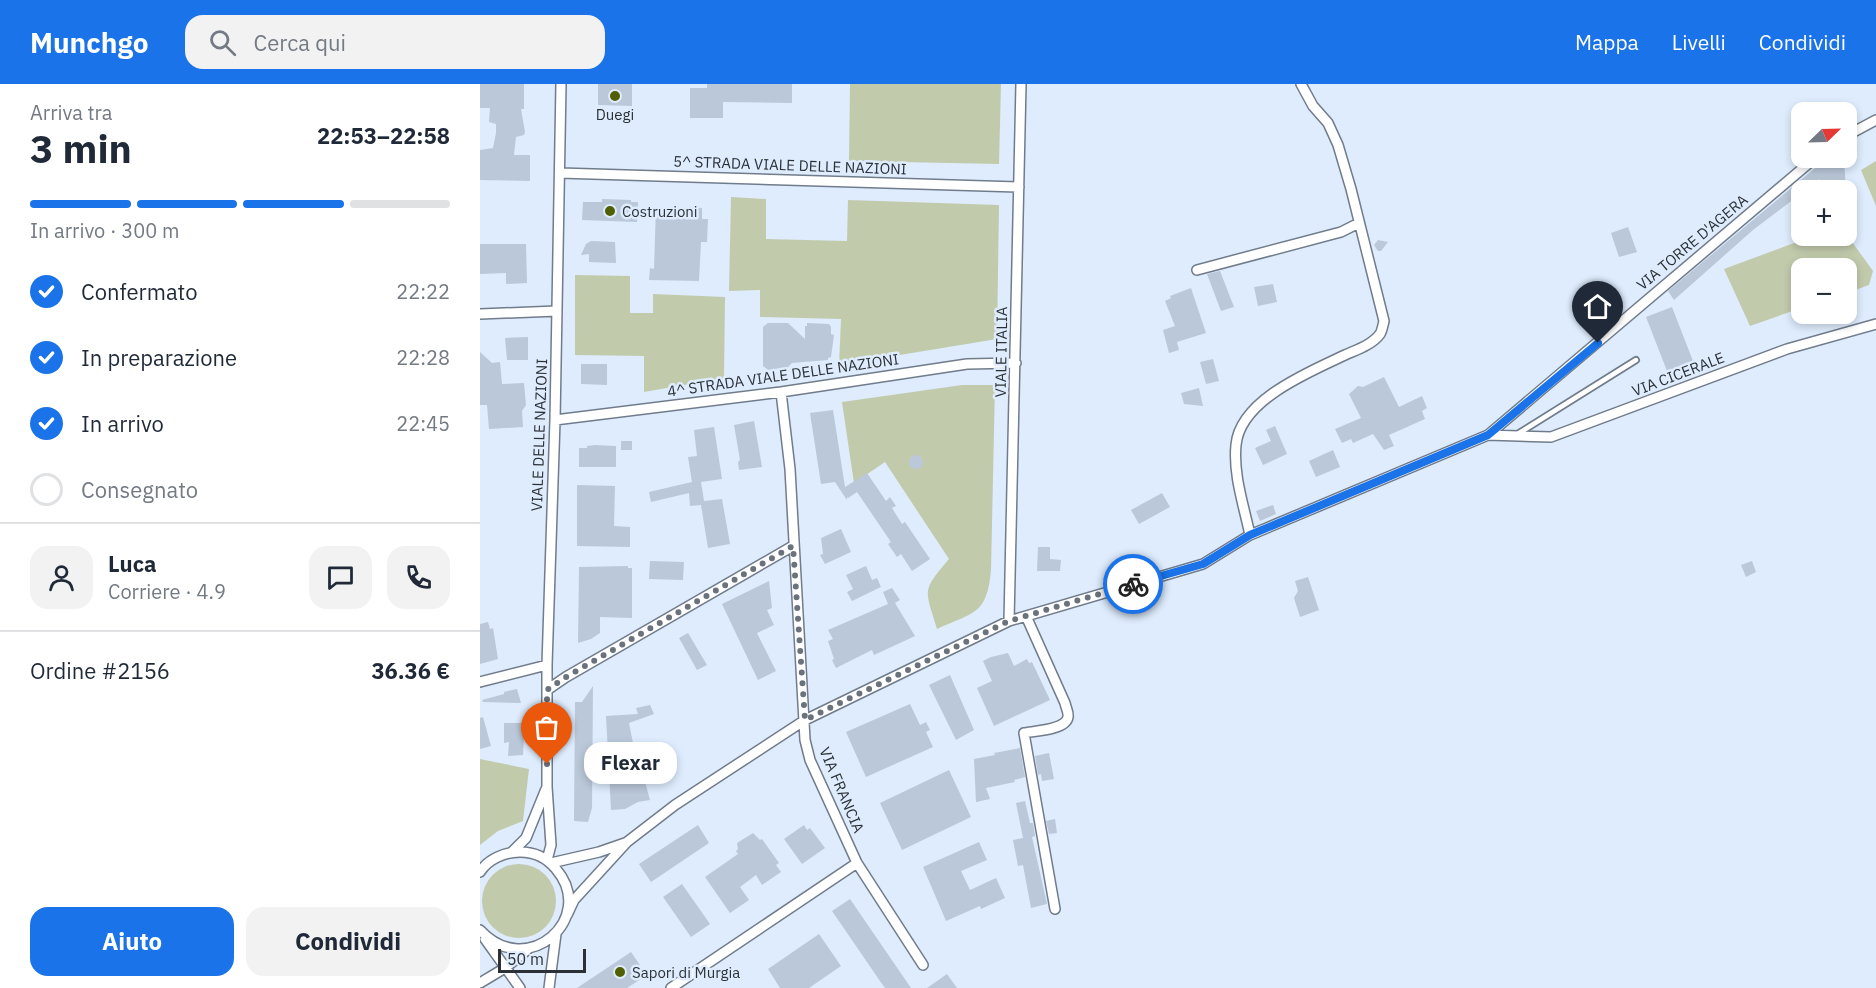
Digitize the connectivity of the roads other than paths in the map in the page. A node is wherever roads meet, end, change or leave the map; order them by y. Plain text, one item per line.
1 (561, 84) edge
2 (1021, 84) edge
3 (1301, 84) edge
4 (1876, 120) edge
5 (1857, 130) edge
6 (1803, 168) edge
7 (560, 173) junction
8 (1019, 187) junction
9 (1359, 223) junction
10 (1197, 270) dead end
11 (557, 311) junction
12 (480, 314) edge
13 (1876, 324) edge
14 (1636, 360) dead end
15 (1016, 363) junction
16 (781, 392) junction
17 (555, 420) junction
18 (1488, 435) junction
19 (1514, 436) junction
20 (1250, 535) junction
21 (793, 546) junction
22 (1026, 616) junction
23 (1009, 621) junction
24 (547, 665) junction
25 (480, 682) edge
26 (547, 690) junction
27 (805, 720) junction
28 (548, 786) junction
29 (627, 842) junction
30 (512, 852) junction
31 (549, 862) junction
32 (857, 863) junction
33 (480, 872) edge
34 (1055, 909) dead end
35 (567, 915) junction
36 (480, 931) edge
37 (556, 934) junction
38 (526, 950) junction
39 (923, 965) dead end
40 (505, 969) junction
41 (480, 983) edge
42 (682, 985) edge
43 (520, 988) edge
44 (549, 988) edge
45 (671, 988) edge

1 - 7 street, VIALE DELLE NAZIONI
2 - 8 street, VIALE ITALIA
3 - 9 street
4 - 5 street
6 - 18 street, VIA TORRE D'AGERA
7 - 8 street, 5^ STRADA VIALE DELLE NAZIONI
7 - 11 street, VIALE DELLE NAZIONI
8 - 15 street, VIALE ITALIA
9 - 10 street
9 - 20 street
11 - 12 street
11 - 17 street, VIALE DELLE NAZIONI
13 - 19 street, VIA CICERALE
14 - 19 lane
15 - 16 street, 4^ STRADA VIALE DELLE NAZIONI
15 - 23 street, VIALE ITALIA
16 - 17 street, 4^ STRADA VIALE DELLE NAZIONI
16 - 21 street, VIA FRANCIA
17 - 24 street, VIALE DELLE NAZIONI
18 - 19 street, VIA CICERALE
18 - 20 street, VIA TORRE D'AGERA
20 - 22 street, VIA TORRE D'AGERA
21 - 26 street
21 - 27 street, VIA FRANCIA
22 - 23 street, VIA TORRE D'AGERA
22 - 34 street
23 - 27 street, VIA TORRE D'AGERA
24 - 25 street
24 - 26 street, VIALE DELLE NAZIONI
26 - 28 street, VIALE DELLE NAZIONI
27 - 29 street, VIA TORRE D'AGERA
27 - 32 street, VIA FRANCIA
28 - 30 street, VIALE DELLE NAZIONI
28 - 31 street, VIALE DELLE NAZIONI
29 - 31 street
29 - 35 street
30 - 31 street
30 - 33 street
31 - 35 street
32 - 39 street, VIA FRANCIA
32 - 42 street
35 - 37 street
36 - 38 street
36 - 40 street
37 - 38 street
37 - 44 street
38 - 40 street
40 - 41 street
40 - 43 street
42 - 45 street

